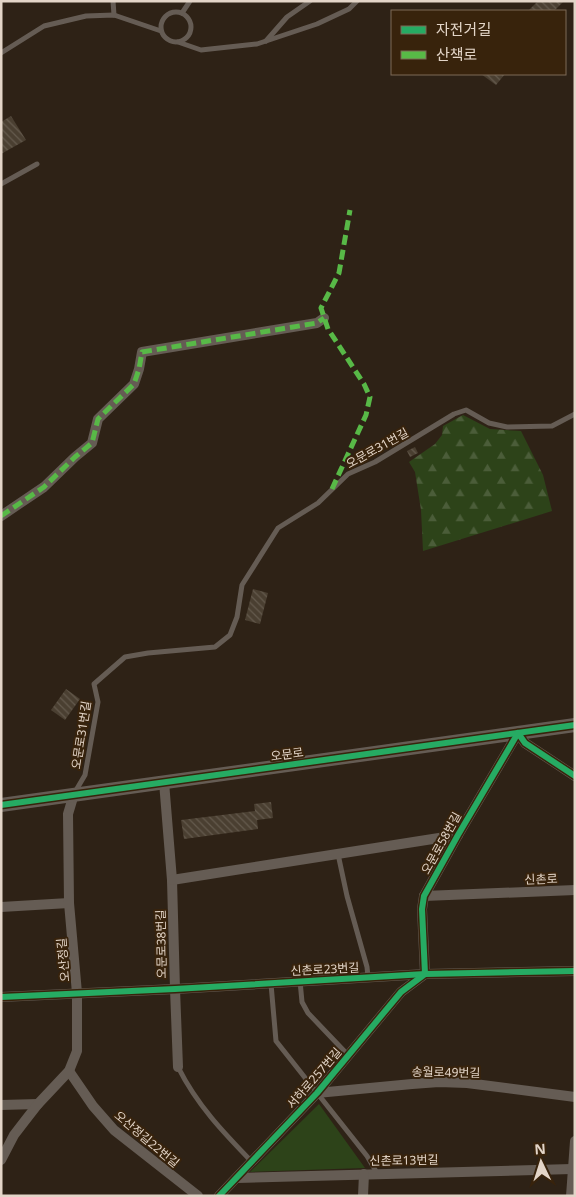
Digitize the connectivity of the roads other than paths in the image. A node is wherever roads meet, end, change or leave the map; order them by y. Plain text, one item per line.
1 (113, 1) edge
2 (190, 1) edge
3 (310, 1) edge
4 (357, 1) edge
5 (182, 12) junction
6 (114, 15) junction
7 (161, 31) junction
8 (266, 41) junction
9 (178, 42) junction
10 (1, 53) edge
11 (36, 164) dead end
12 (1, 184) edge
13 (324, 318) dead end
14 (575, 414) edge
15 (1, 516) edge
16 (575, 725) edge
17 (518, 733) junction
18 (575, 776) edge
19 (164, 782) junction
20 (74, 794) junction
21 (1, 805) edge
22 (458, 835) junction
23 (338, 853) junction
24 (172, 880) junction
25 (575, 890) edge
26 (424, 896) junction
27 (69, 903) junction
28 (1, 907) edge
29 (575, 971) edge
30 (425, 974) junction
31 (368, 977) junction
32 (300, 981) junction
33 (271, 983) junction
34 (174, 989) junction
35 (77, 993) junction
36 (1, 997) edge
37 (348, 1055) junction
38 (178, 1067) joint
39 (69, 1071) junction
40 (317, 1093) junction
41 (575, 1098) edge
42 (38, 1104) junction
43 (1, 1105) edge
44 (575, 1141) edge
45 (1, 1160) edge
46 (252, 1162) junction
47 (572, 1170) junction
48 (377, 1173) junction
49 (364, 1174) junction
50 (237, 1178) junction
51 (198, 1196) edge
52 (219, 1196) edge
53 (363, 1196) edge
54 (571, 1196) edge

1 - 6 lane
2 - 5 lane
3 - 8 lane
4 - 8 lane
5 - 7 lane
5 - 9 lane
6 - 7 lane
6 - 10 lane
7 - 9 lane
8 - 9 lane
11 - 12 lane
13 - 15 street
14 - 20 lane, 오문로31번길
16 - 17 street, 오문로
17 - 18 street
17 - 19 street, 오문로
17 - 22 street, 오문로58번길
19 - 20 street, 오문로
19 - 24 street, 오문로38번길
20 - 21 street, 오문로
20 - 27 street, 오산정길
22 - 23 street, 오문로58번길
22 - 26 street, 오문로58번길
23 - 24 street
23 - 31 lane
24 - 34 street, 오문로38번길
25 - 26 street, 신촌로
26 - 30 street, 오문로58번길
27 - 28 street
27 - 35 street, 오산정길
29 - 30 street, 신촌로23번길
30 - 31 street, 신촌로23번길
30 - 37 street, 서하로257번길
31 - 32 street, 신촌로23번길
32 - 33 street, 신촌로23번길
32 - 37 lane
33 - 34 street, 신촌로23번길
33 - 40 lane
34 - 35 street, 신촌로23번길
34 - 38 street, 오문로38번길
35 - 36 street, 신촌로23번길
35 - 39 street, 오산정길
37 - 40 street, 서하로257번길
38 - 46 lane
39 - 42 street, 오산정길
39 - 51 street, 오산정길22번길
40 - 41 street, 송월로49번길
40 - 46 street, 서하로257번길
40 - 48 lane
42 - 43 street
42 - 45 street, 오산정길
44 - 47 street
46 - 50 street, 서하로257번길
47 - 48 street, 신촌로13번길
47 - 54 street
48 - 49 street, 신촌로13번길
49 - 50 street, 신촌로13번길
49 - 53 street
50 - 52 street, 서하로257번길

